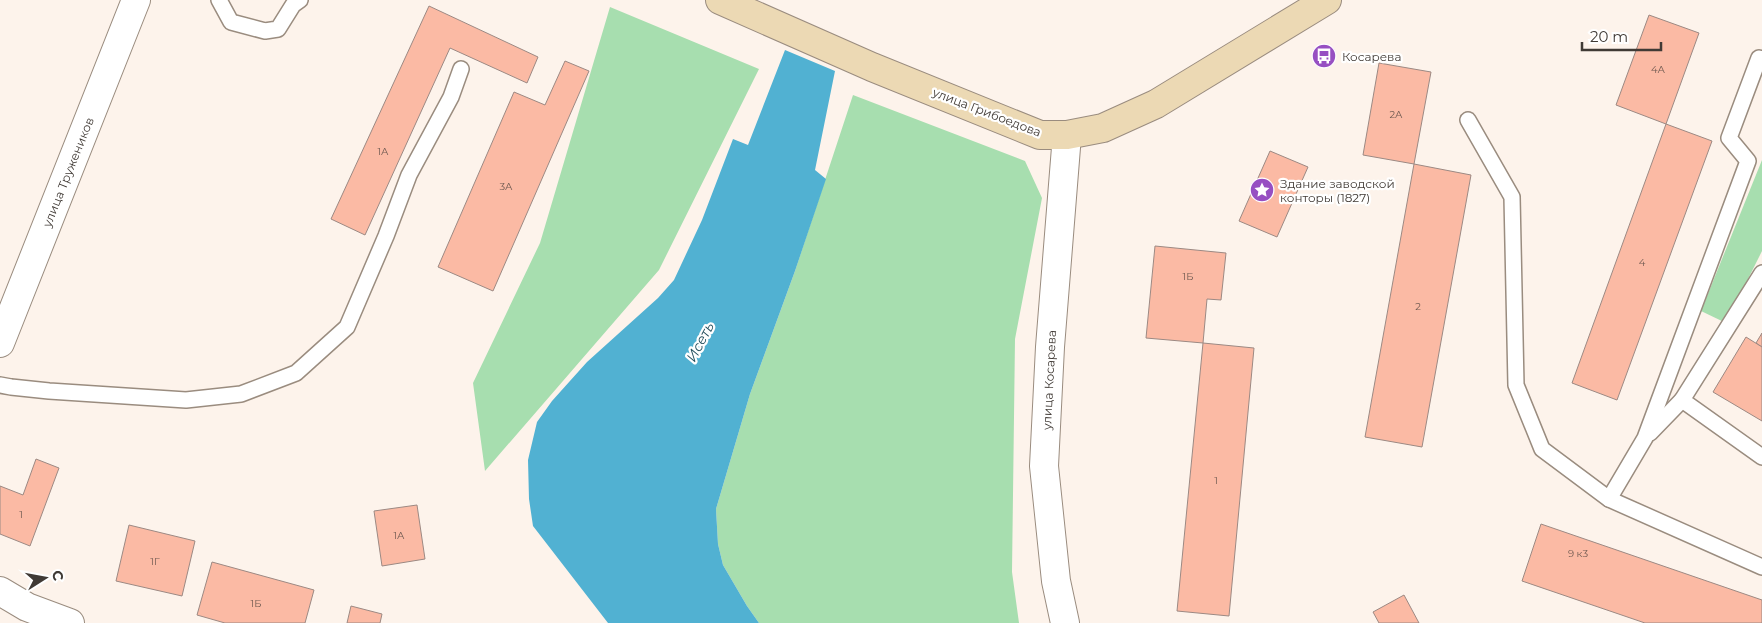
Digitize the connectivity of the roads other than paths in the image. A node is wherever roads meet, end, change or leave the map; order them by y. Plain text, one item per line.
1 (136, 0) edge
2 (218, 0) edge
3 (300, 0) edge
4 (720, 0) edge
5 (1327, 0) edge
6 (1759, 58) dead end
7 (461, 69) dead end
8 (1468, 120) dead end
9 (1067, 135) junction
10 (1762, 274) edge
11 (0, 344) edge
12 (0, 385) edge
13 (1682, 400) junction
14 (1645, 438) junction
15 (1762, 457) edge
16 (1609, 500) junction
17 (1762, 567) edge
18 (0, 591) edge
19 (70, 623) edge
20 (1065, 623) edge

1 - 11 street, улица Тружеников
2 - 3 lane
4 - 9 main road, улица Грибоедова
5 - 9 main road, улица Грибоедова
6 - 14 lane
7 - 12 lane
8 - 16 lane
9 - 20 street, улица Косарева
10 - 13 lane
13 - 14 lane
13 - 15 lane
14 - 16 lane
16 - 17 lane
18 - 19 street

